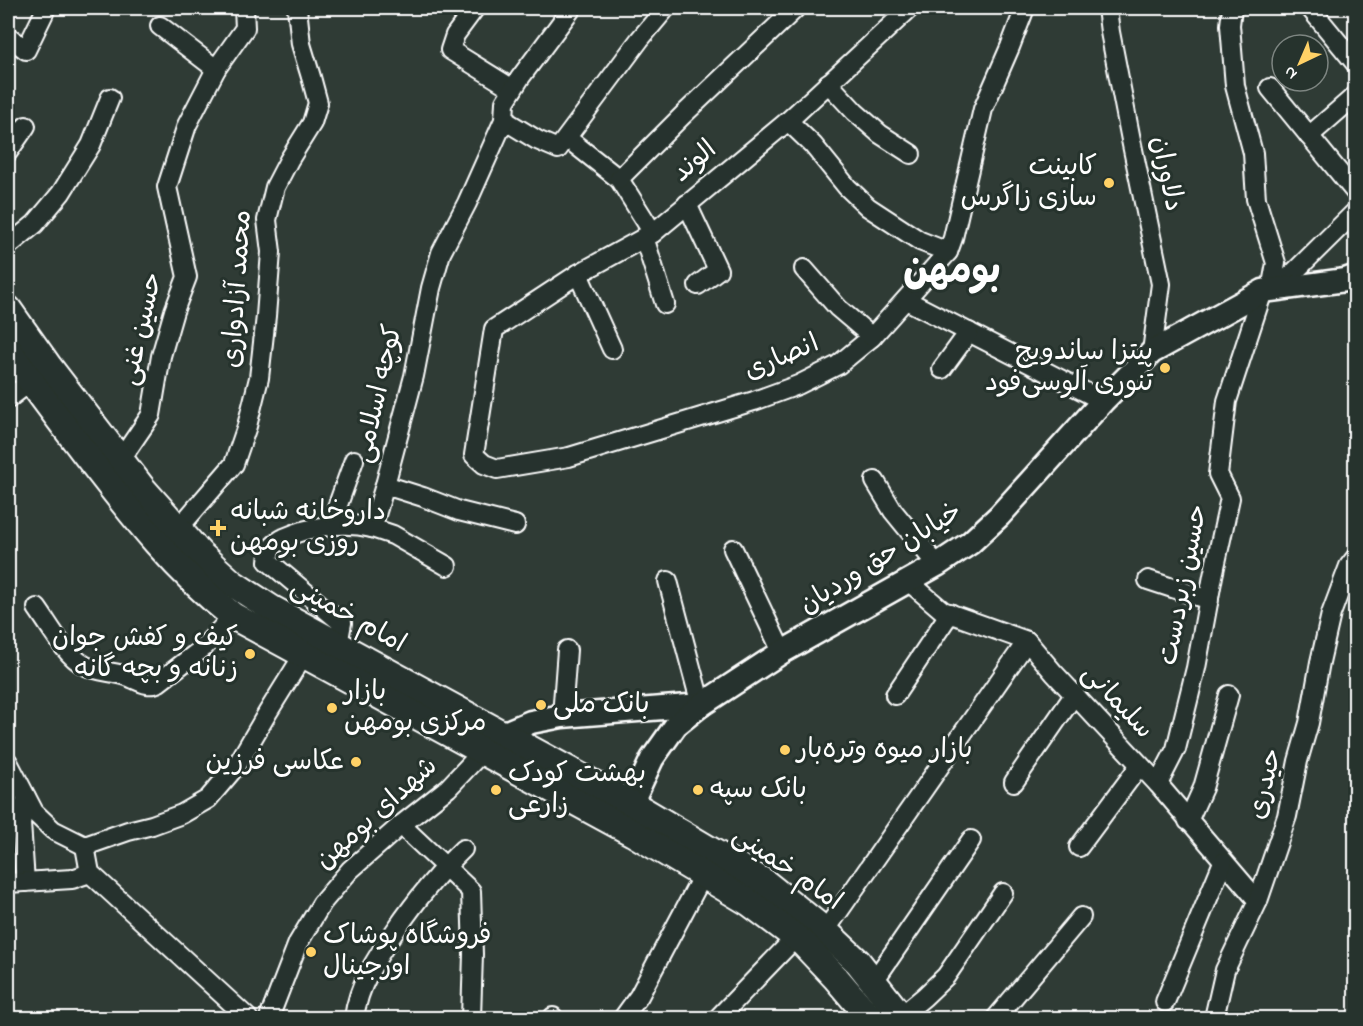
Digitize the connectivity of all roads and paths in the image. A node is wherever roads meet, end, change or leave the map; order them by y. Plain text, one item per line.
1 (244, 8) edge
2 (297, 8) edge
3 (475, 8) edge
4 (572, 8) edge
5 (666, 8) edge
6 (796, 8) edge
7 (910, 8) edge
8 (1025, 8) edge
9 (1107, 8) edge
10 (1232, 8) edge
11 (1310, 8) edge
12 (44, 13) dead end
13 (160, 26) dead end
14 (8, 36) edge
15 (1356, 64) edge
16 (216, 69) junction
17 (828, 83) junction
18 (513, 89) junction
19 (1274, 93) edge
20 (1356, 95) edge
21 (110, 98) dead end
22 (504, 120) junction
23 (788, 120) junction
24 (26, 126) dead end
25 (1309, 136) junction
26 (567, 138) junction
27 (8, 152) edge
28 (910, 154) dead end
29 (619, 179) junction
30 (1356, 193) edge
31 (687, 204) junction
32 (1356, 211) edge
33 (648, 235) junction
34 (8, 246) edge
35 (948, 252) junction
36 (804, 269) dead end
37 (578, 274) junction
38 (1356, 276) edge
39 (698, 285) dead end
40 (1271, 290) junction
41 (906, 300) junction
42 (665, 304) dead end
43 (8, 309) edge
44 (494, 329) joint
45 (969, 332) junction
46 (872, 337) junction
47 (8, 349) edge
48 (612, 349) dead end
49 (1152, 352) junction
50 (942, 369) dead end
51 (30, 382) junction
52 (8, 399) edge
53 (1103, 401) junction
54 (121, 459) junction
55 (354, 460) dead end
56 (874, 481) dead end
57 (386, 485) junction
58 (515, 525) dead end
59 (330, 527) junction
60 (372, 528) junction
61 (178, 529) junction
62 (733, 549) dead end
63 (1356, 557) edge
64 (937, 565) junction
65 (447, 566) dead end
66 (908, 580) junction
67 (1148, 580) dead end
68 (668, 581) dead end
69 (1209, 600) junction
70 (37, 608) dead end
71 (950, 613) junction
72 (233, 616) junction
73 (1027, 641) junction
74 (338, 645) junction
75 (567, 650) dead end
76 (782, 652) junction
77 (304, 654) junction
78 (895, 695) dead end
79 (1074, 695) junction
80 (1229, 695) dead end
81 (701, 705) junction
82 (562, 716) junction
83 (502, 734) junction
84 (482, 752) junction
85 (8, 762) edge
86 (1140, 765) junction
87 (1014, 782) dead end
88 (1158, 784) junction
89 (26, 797) junction
90 (631, 804) junction
91 (1188, 821) junction
92 (401, 825) junction
93 (971, 840) dead end
94 (86, 846) junction
95 (1080, 847) dead end
96 (463, 849) dead end
97 (1223, 862) junction
98 (445, 867) junction
99 (90, 873) junction
100 (703, 875) junction
101 (16, 882) edge
102 (1003, 894) dead end
103 (1258, 902) junction
104 (1081, 917) dead end
105 (825, 931) junction
106 (796, 937) junction
107 (874, 981) junction
108 (1165, 1002) dead end
109 (273, 1016) edge
110 (901, 1017) edge
111 (248, 1018) edge
112 (354, 1018) edge
113 (471, 1018) edge
114 (624, 1018) edge
115 (718, 1018) edge
116 (870, 1018) edge
117 (996, 1018) edge
118 (1214, 1018) edge

1 - 16 street, حسین غنی
2 - 61 street, محمد آزادواری
3 - 18 street
4 - 18 street, کوچه اسلامی
5 - 26 street
6 - 29 street
7 - 17 street, الوند
8 - 35 street, انصاری
9 - 49 street, دلاوران
10 - 40 street, حسین زبردست
11 - 15 street
12 - 14 street
13 - 16 street
16 - 54 street, حسین غنی
17 - 23 street, الوند
17 - 28 street
18 - 22 street, کوچه اسلامی
19 - 25 street
20 - 25 street
21 - 34 street
22 - 26 street
22 - 57 street, کوچه اسلامی
23 - 31 street, الوند
23 - 35 street
24 - 27 street
25 - 30 street
26 - 29 street
29 - 33 street
31 - 33 street, الوند
31 - 39 street
32 - 40 street
33 - 37 street, الوند
33 - 42 street
35 - 41 street, انصاری
36 - 46 street
37 - 44 street, الوند
37 - 48 street
38 - 40 main road, خیابان حق وردیان
40 - 49 main road, خیابان حق وردیان
40 - 69 street, حسین زبردست
41 - 45 street
41 - 46 street, انصاری
43 - 54 highway, امام خمینی
44 - 46 street, انصاری
45 - 50 street
45 - 53 street
47 - 51 highway, امام خمینی
49 - 53 main road, خیابان حق وردیان
51 - 52 street
51 - 72 highway, امام خمینی
53 - 64 main road, خیابان حق وردیان
54 - 61 highway, امام خمینی
55 - 59 street
56 - 64 street
57 - 58 street
57 - 60 street, کوچه اسلامی
59 - 60 street
59 - 74 street
60 - 65 street
61 - 74 highway, امام خمینی
62 - 76 street
63 - 103 street, حیدری
64 - 66 main road, خیابان حق وردیان
66 - 71 street, سلیمانی
66 - 76 main road, خیابان حق وردیان
67 - 69 street
68 - 81 street
69 - 88 street, حسین زبردست
70 - 72 street
71 - 73 street, سلیمانی
71 - 78 street
72 - 77 highway, امام خمینی
73 - 79 street, سلیمانی
73 - 105 street
74 - 83 highway, امام خمینی
75 - 82 street
76 - 81 main road, خیابان حق وردیان
77 - 84 highway, امام خمینی
77 - 94 street
79 - 86 street, سلیمانی
79 - 87 street
80 - 91 street
81 - 82 main road
81 - 90 main road, خیابان حق وردیان
82 - 83 main road
83 - 90 highway, امام خمینی
84 - 92 street, شهدای بومهن
84 - 100 highway, امام خمینی
85 - 89 street
86 - 88 street, سلیمانی
86 - 95 street
88 - 91 street, سلیمانی
89 - 94 street
89 - 101 street
90 - 105 highway, امام خمینی
91 - 97 street, سلیمانی
92 - 98 street
92 - 109 street, شهدای بومهن
93 - 107 street
94 - 99 street
96 - 98 street
97 - 103 street, سلیمانی
97 - 108 street
98 - 112 street
98 - 113 street
99 - 101 street
99 - 111 street
100 - 106 highway, امام خمینی
100 - 114 street
102 - 110 street
103 - 118 street, حیدری
104 - 117 street
105 - 107 highway, امام خمینی
106 - 115 street
106 - 116 highway, امام خمینی
107 - 110 highway, امام خمینی

